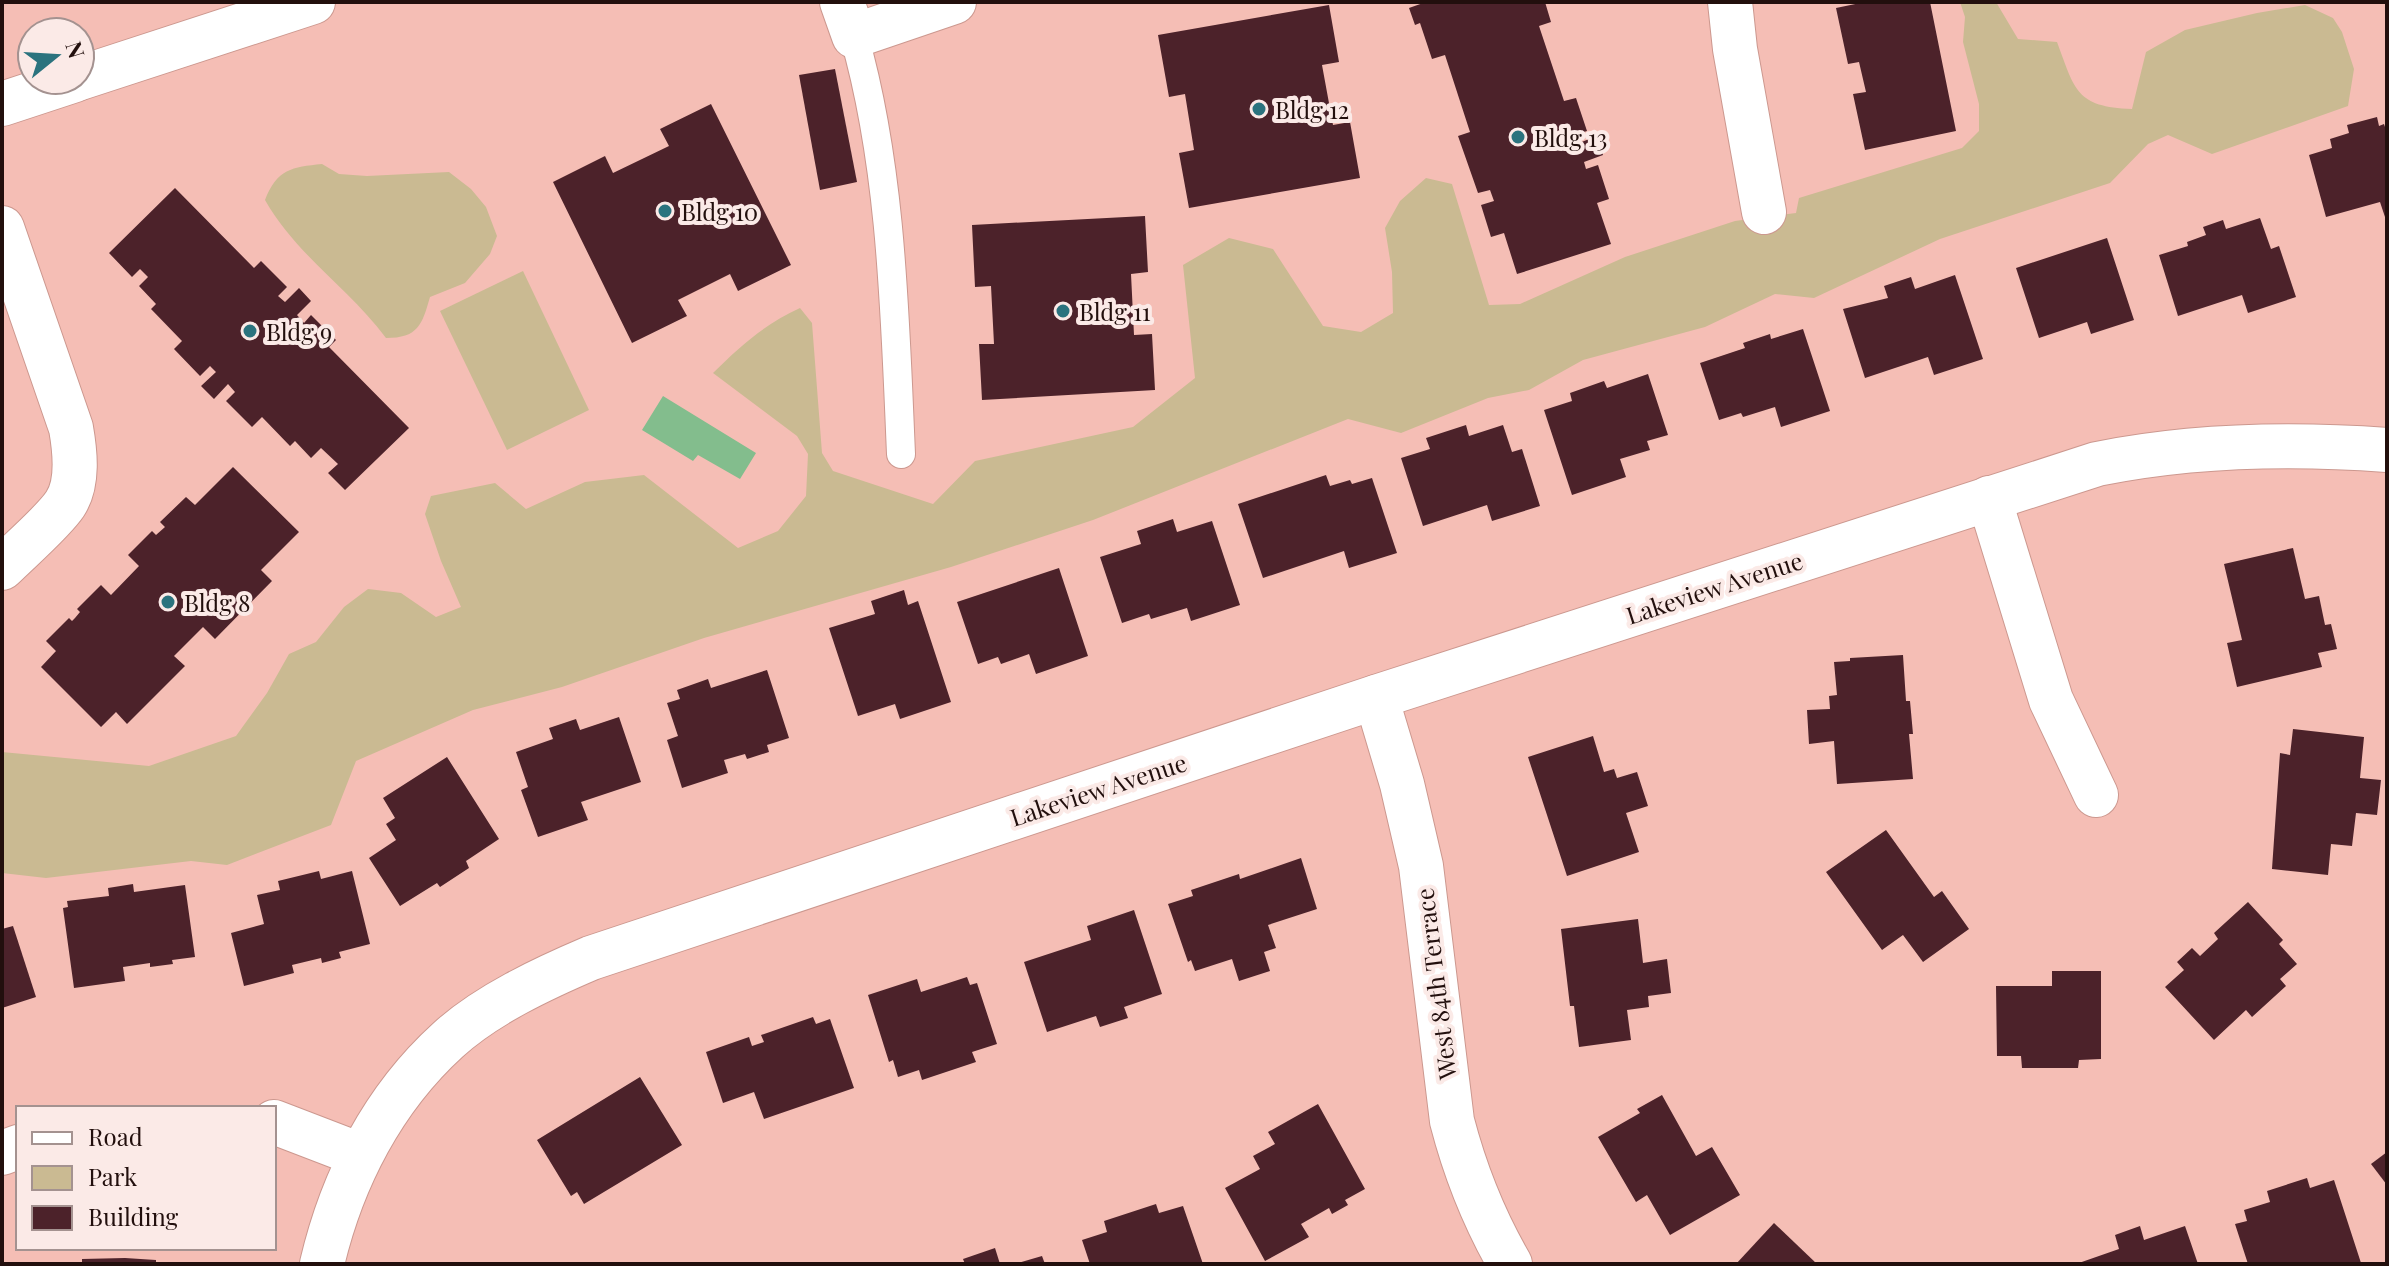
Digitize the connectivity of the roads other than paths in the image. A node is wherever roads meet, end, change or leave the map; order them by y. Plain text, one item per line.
1 (313, 2) edge
2 (954, 2) edge
3 (1730, 2) edge
4 (848, 19) edge
5 (96, 73) edge
6 (26, 96) edge
7 (2, 104) edge
8 (1764, 212) dead end
9 (2, 228) edge
10 (2387, 450) edge
11 (901, 454) dead end
12 (1989, 498) junction
13 (2, 568) edge
14 (1376, 697) junction
15 (2096, 795) dead end
16 (276, 1123) edge
17 (360, 1155) junction
18 (1506, 1262) edge
19 (322, 1264) edge

1 - 5 street
2 - 4 street
3 - 8 street
4 - 11 lane
6 - 7 street
9 - 13 street
10 - 12 street, Lakeview Avenue
12 - 14 street, Lakeview Avenue
12 - 15 street
14 - 17 street, Lakeview Avenue
14 - 18 street, West 84th Terrace
16 - 17 street
17 - 19 street, Lakeview Avenue

